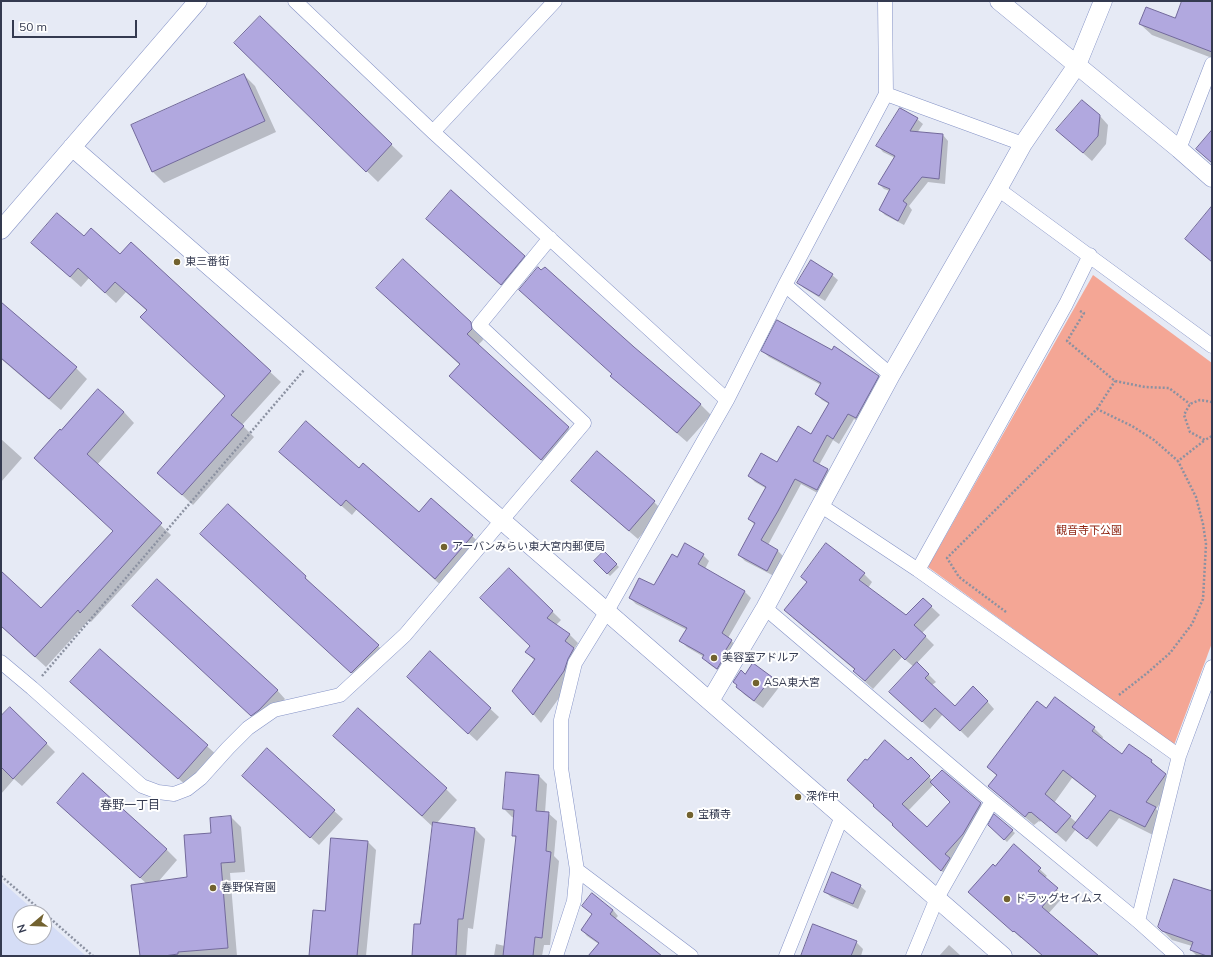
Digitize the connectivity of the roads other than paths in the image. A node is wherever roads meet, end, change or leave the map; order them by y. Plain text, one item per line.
1 (198, 1) edge
2 (295, 1) edge
3 (556, 1) edge
4 (885, 1) edge
5 (999, 1) edge
6 (1103, 1) edge
7 (1212, 64) edge
8 (1077, 65) junction
9 (886, 94) junction
10 (433, 132) junction
11 (1023, 144) junction
12 (72, 147) junction
13 (1179, 149) junction
14 (1212, 178) edge
15 (998, 189) junction
16 (1, 230) edge
17 (550, 238) junction
18 (1090, 255) junction
19 (785, 285) junction
20 (1212, 346) edge
21 (891, 375) junction
22 (727, 400) junction
23 (820, 505) junction
24 (501, 519) junction
25 (918, 570) junction
26 (765, 608) junction
27 (607, 612) junction
28 (1, 662) edge
29 (1212, 667) edge
30 (710, 701) junction
31 (1180, 756) junction
32 (992, 800) junction
33 (842, 816) junction
34 (577, 870) junction
35 (936, 898) junction
36 (1138, 921) junction
37 (556, 956) edge
38 (691, 956) edge
39 (786, 956) edge
40 (913, 956) edge
41 (1003, 956) edge
42 (1177, 956) edge

1 - 12 street
2 - 10 street
3 - 10 street
4 - 9 street
5 - 8 street
6 - 8 street
7 - 13 street
8 - 11 street
8 - 13 street
9 - 11 street
9 - 19 street
10 - 17 street
11 - 15 street
12 - 16 street
12 - 24 street
13 - 14 street
15 - 18 street
15 - 21 street
17 - 22 street
17 - 24 street
18 - 20 street
18 - 25 street
19 - 21 street
19 - 22 street
21 - 23 street
22 - 27 street
23 - 25 street
23 - 26 street
24 - 27 street
24 - 28 street
25 - 31 street
26 - 30 street
26 - 32 street
27 - 30 street
27 - 34 street
29 - 31 street
30 - 33 street
31 - 36 street
32 - 35 street
32 - 36 street
33 - 35 street
33 - 39 street
34 - 37 street
34 - 38 street
35 - 40 street
35 - 41 street
36 - 42 street

